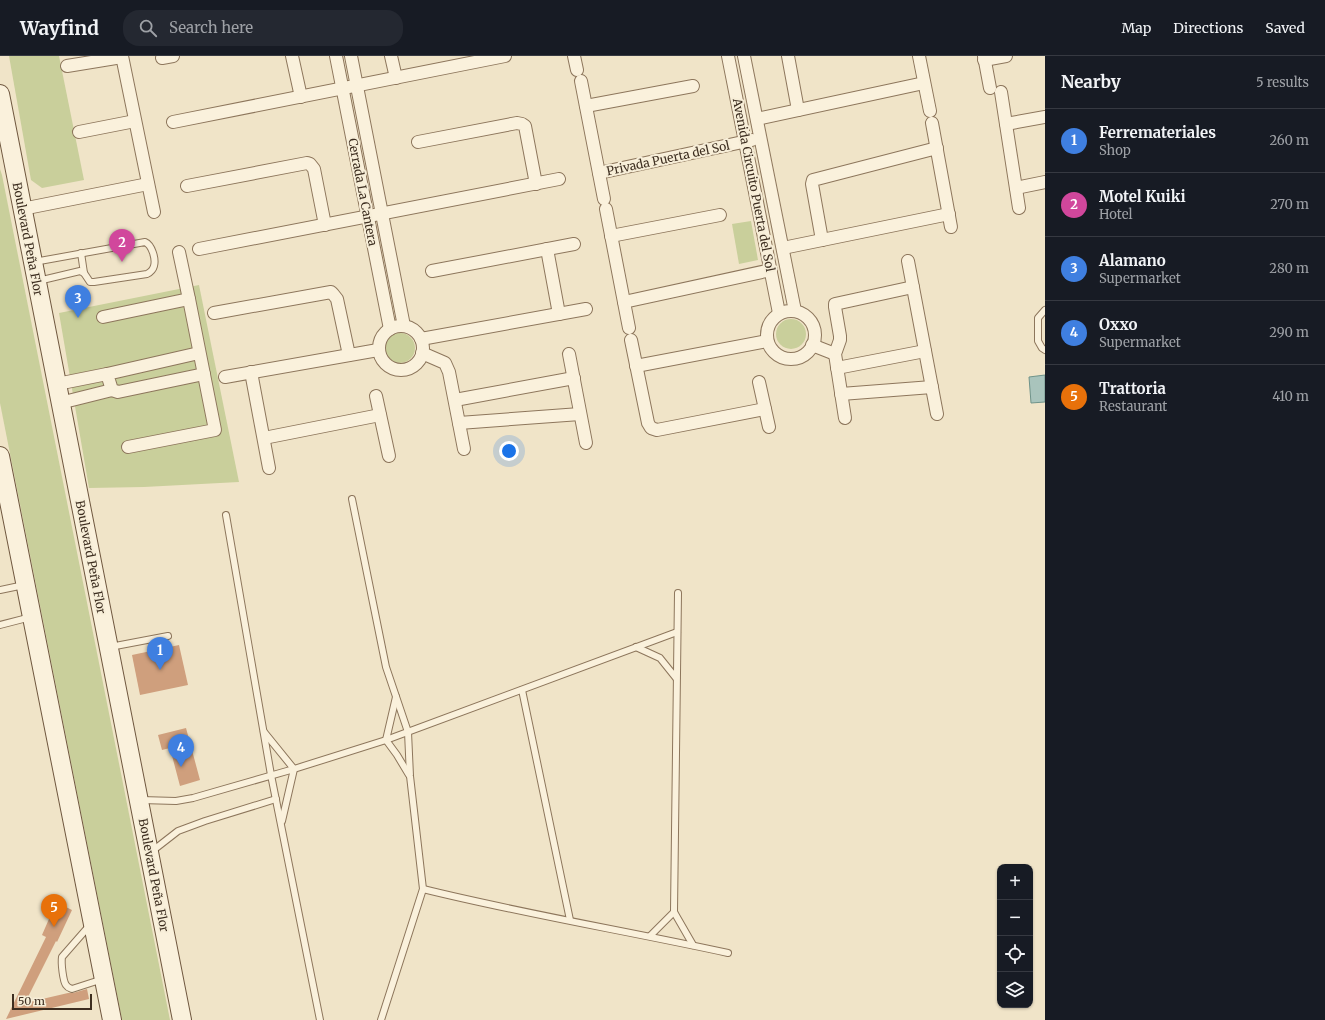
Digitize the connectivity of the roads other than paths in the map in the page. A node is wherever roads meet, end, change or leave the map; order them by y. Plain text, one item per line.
1 (122, 56) edge
2 (292, 56) edge
3 (336, 56) edge
4 (351, 56) edge
5 (391, 56) edge
6 (505, 56) edge
7 (574, 56) edge
8 (728, 56) edge
9 (744, 56) edge
10 (788, 56) edge
11 (919, 56) edge
12 (1006, 56) edge
13 (984, 58) edge
14 (67, 66) dead end
15 (396, 78) junction
16 (924, 84) junction
17 (357, 86) junction
18 (693, 86) dead end
19 (342, 88) junction
20 (990, 88) dead end
21 (1001, 92) dead end
22 (0, 94) edge
23 (301, 97) junction
24 (586, 106) junction
25 (798, 110) junction
26 (1045, 117) edge
27 (757, 119) junction
28 (135, 121) junction
29 (173, 122) dead end
30 (1006, 124) junction
31 (79, 132) dead end
32 (761, 138) junction
33 (0, 142) edge
34 (418, 142) dead end
35 (745, 142) junction
36 (937, 148) junction
37 (599, 173) junction
38 (16, 175) junction
39 (559, 179) dead end
40 (1045, 182) edge
41 (148, 184) junction
42 (536, 184) junction
43 (187, 186) dead end
44 (1016, 188) junction
45 (1019, 208) dead end
46 (22, 209) junction
47 (154, 212) dead end
48 (382, 214) junction
49 (949, 214) junction
50 (720, 215) dead end
51 (367, 216) junction
52 (325, 225) junction
53 (951, 227) dead end
54 (611, 236) junction
55 (822, 240) junction
56 (574, 244) dead end
57 (783, 248) junction
58 (199, 249) dead end
59 (547, 249) junction
60 (179, 252) dead end
61 (81, 253) junction
62 (908, 261) dead end
63 (33, 262) junction
64 (771, 270) junction
65 (432, 271) dead end
66 (84, 273) junction
67 (36, 281) junction
68 (913, 287) junction
69 (189, 299) junction
70 (624, 302) junction
71 (586, 309) dead end
72 (1045, 310) edge
73 (795, 311) junction
74 (214, 313) dead end
75 (779, 313) junction
76 (560, 314) junction
77 (103, 317) dead end
78 (404, 326) junction
79 (629, 328) dead end
80 (390, 329) junction
81 (421, 340) junction
82 (630, 340) dead end
83 (767, 341) junction
84 (812, 345) junction
85 (378, 350) junction
86 (1045, 350) edge
87 (925, 351) junction
88 (199, 353) junction
89 (422, 353) junction
90 (569, 354) dead end
91 (835, 354) junction
92 (349, 355) junction
93 (636, 366) junction
94 (837, 368) junction
95 (251, 372) junction
96 (108, 374) junction
97 (204, 374) junction
98 (225, 377) dead end
99 (574, 378) junction
100 (760, 382) dead end
101 (57, 384) junction
102 (932, 387) junction
103 (112, 390) junction
104 (841, 394) junction
105 (376, 396) dead end
106 (455, 400) junction
107 (60, 403) junction
108 (765, 409) junction
109 (580, 414) junction
110 (937, 414) dead end
111 (380, 415) junction
112 (845, 418) dead end
113 (459, 423) junction
114 (769, 428) dead end
115 (264, 438) junction
116 (586, 443) dead end
117 (128, 447) dead end
118 (464, 450) dead end
119 (0, 456) edge
120 (389, 456) dead end
121 (269, 468) dead end
122 (352, 499) dead end
123 (226, 515) dead end
124 (26, 584) junction
125 (0, 590) edge
126 (678, 593) dead end
127 (32, 617) junction
128 (0, 625) edge
129 (677, 632) junction
130 (168, 636) dead end
131 (636, 647) junction
132 (109, 648) junction
133 (676, 678) junction
134 (522, 690) junction
135 (396, 697) junction
136 (263, 731) junction
137 (408, 732) junction
138 (386, 740) junction
139 (294, 769) junction
140 (271, 775) junction
141 (410, 776) junction
142 (139, 800) junction
143 (276, 800) junction
144 (281, 824) junction
145 (149, 853) junction
146 (423, 889) junction
147 (674, 912) junction
148 (570, 920) junction
149 (93, 922) junction
150 (650, 936) junction
151 (693, 945) junction
152 (728, 953) dead end
153 (104, 979) junction
154 (112, 1020) edge
155 (182, 1020) edge
156 (321, 1020) edge
157 (381, 1020) edge

1 - 14 street
1 - 28 street
2 - 23 street
3 - 19 street, Cerrada La Cantera
4 - 17 street, Cerrada La Cantera
5 - 15 street
6 - 15 street
7 - 24 street, Privada Puerta del Sol
8 - 35 street, Avenida Circuito Puerta del Sol
9 - 27 street, Avenida Circuito Puerta del Sol
10 - 25 street
11 - 16 street
12 - 13 street
13 - 20 street
15 - 17 street
16 - 25 street
16 - 36 street
17 - 19 street
17 - 48 street, Cerrada La Cantera
18 - 24 street
19 - 23 street
19 - 51 street, Cerrada La Cantera
21 - 30 street
22 - 38 main road, Boulevard Peña Flor
23 - 29 street
24 - 37 street, Privada Puerta del Sol
25 - 27 street
26 - 30 street
27 - 32 street, Avenida Circuito Puerta del Sol
28 - 31 street
28 - 41 street
30 - 44 street
32 - 35 street, Privada Puerta del Sol
32 - 57 street, Avenida Circuito Puerta del Sol
33 - 38 main road
34 - 42 street
35 - 37 street, Privada Puerta del Sol
35 - 64 street, Avenida Circuito Puerta del Sol
36 - 49 street
36 - 55 street
37 - 54 street, Privada Puerta del Sol
38 - 46 main road, Boulevard Peña Flor
39 - 42 street
40 - 44 street
41 - 46 street
41 - 47 street
42 - 48 street
43 - 52 street
44 - 45 street
46 - 63 main road, Boulevard Peña Flor
48 - 51 street
48 - 78 street, Cerrada La Cantera
49 - 53 street
49 - 55 street
50 - 54 street
51 - 52 street
51 - 80 street, Cerrada La Cantera
52 - 58 street
54 - 70 street, Privada Puerta del Sol
55 - 57 street
56 - 59 street
57 - 73 street, Avenida Circuito Puerta del Sol
59 - 65 street
59 - 76 street
60 - 69 street
61 - 63 lane
61 - 66 lane
61 - 66 lane
62 - 68 street
63 - 67 main road, Boulevard Peña Flor
64 - 70 street
64 - 75 street, Avenida Circuito Puerta del Sol
66 - 67 lane
67 - 101 main road, Boulevard Peña Flor
68 - 87 street
68 - 91 street
69 - 77 street
69 - 88 street
70 - 79 street, Privada Puerta del Sol
71 - 76 street
72 - 86 lane
73 - 75 street
73 - 84 street
74 - 92 street
75 - 83 street
76 - 81 street
78 - 80 street
78 - 81 street
80 - 85 street
81 - 89 street
82 - 93 street
83 - 84 street
83 - 93 street
84 - 91 street
85 - 89 street
85 - 92 street
87 - 94 street
87 - 102 street
88 - 96 street
88 - 97 street
89 - 106 street
90 - 99 street
91 - 94 street
92 - 95 street
93 - 108 street
94 - 104 street
95 - 98 street
95 - 115 street
96 - 101 street
96 - 103 street
97 - 103 street
97 - 117 street
99 - 106 street
99 - 109 street
100 - 108 street
101 - 107 main road, Boulevard Peña Flor
102 - 104 street
102 - 110 street
103 - 107 street
104 - 112 street
105 - 111 street
106 - 113 street
107 - 132 main road, Boulevard Peña Flor
108 - 114 street
109 - 113 street
109 - 116 street
111 - 115 street
111 - 120 street
113 - 118 street
115 - 121 street
119 - 124 main road
122 - 135 lane
123 - 136 lane
124 - 125 lane
124 - 127 main road
126 - 129 lane
127 - 128 lane
127 - 149 main road
129 - 131 lane
129 - 133 lane
130 - 132 lane
131 - 133 lane
131 - 134 lane
132 - 142 main road, Boulevard Peña Flor
133 - 147 lane
134 - 137 lane
134 - 148 lane
135 - 137 lane
135 - 138 lane
136 - 139 lane
136 - 140 lane
137 - 138 lane
137 - 141 lane
138 - 139 lane
138 - 141 lane
139 - 140 lane
139 - 144 lane
140 - 142 lane
140 - 143 lane
141 - 146 lane
142 - 145 main road, Boulevard Peña Flor
143 - 144 lane
143 - 145 lane
144 - 156 lane
145 - 155 main road, Boulevard Peña Flor
146 - 148 lane
146 - 157 lane
147 - 150 lane
147 - 151 lane
148 - 150 lane
149 - 153 main road
149 - 153 lane
150 - 151 lane
151 - 152 lane
153 - 154 main road

